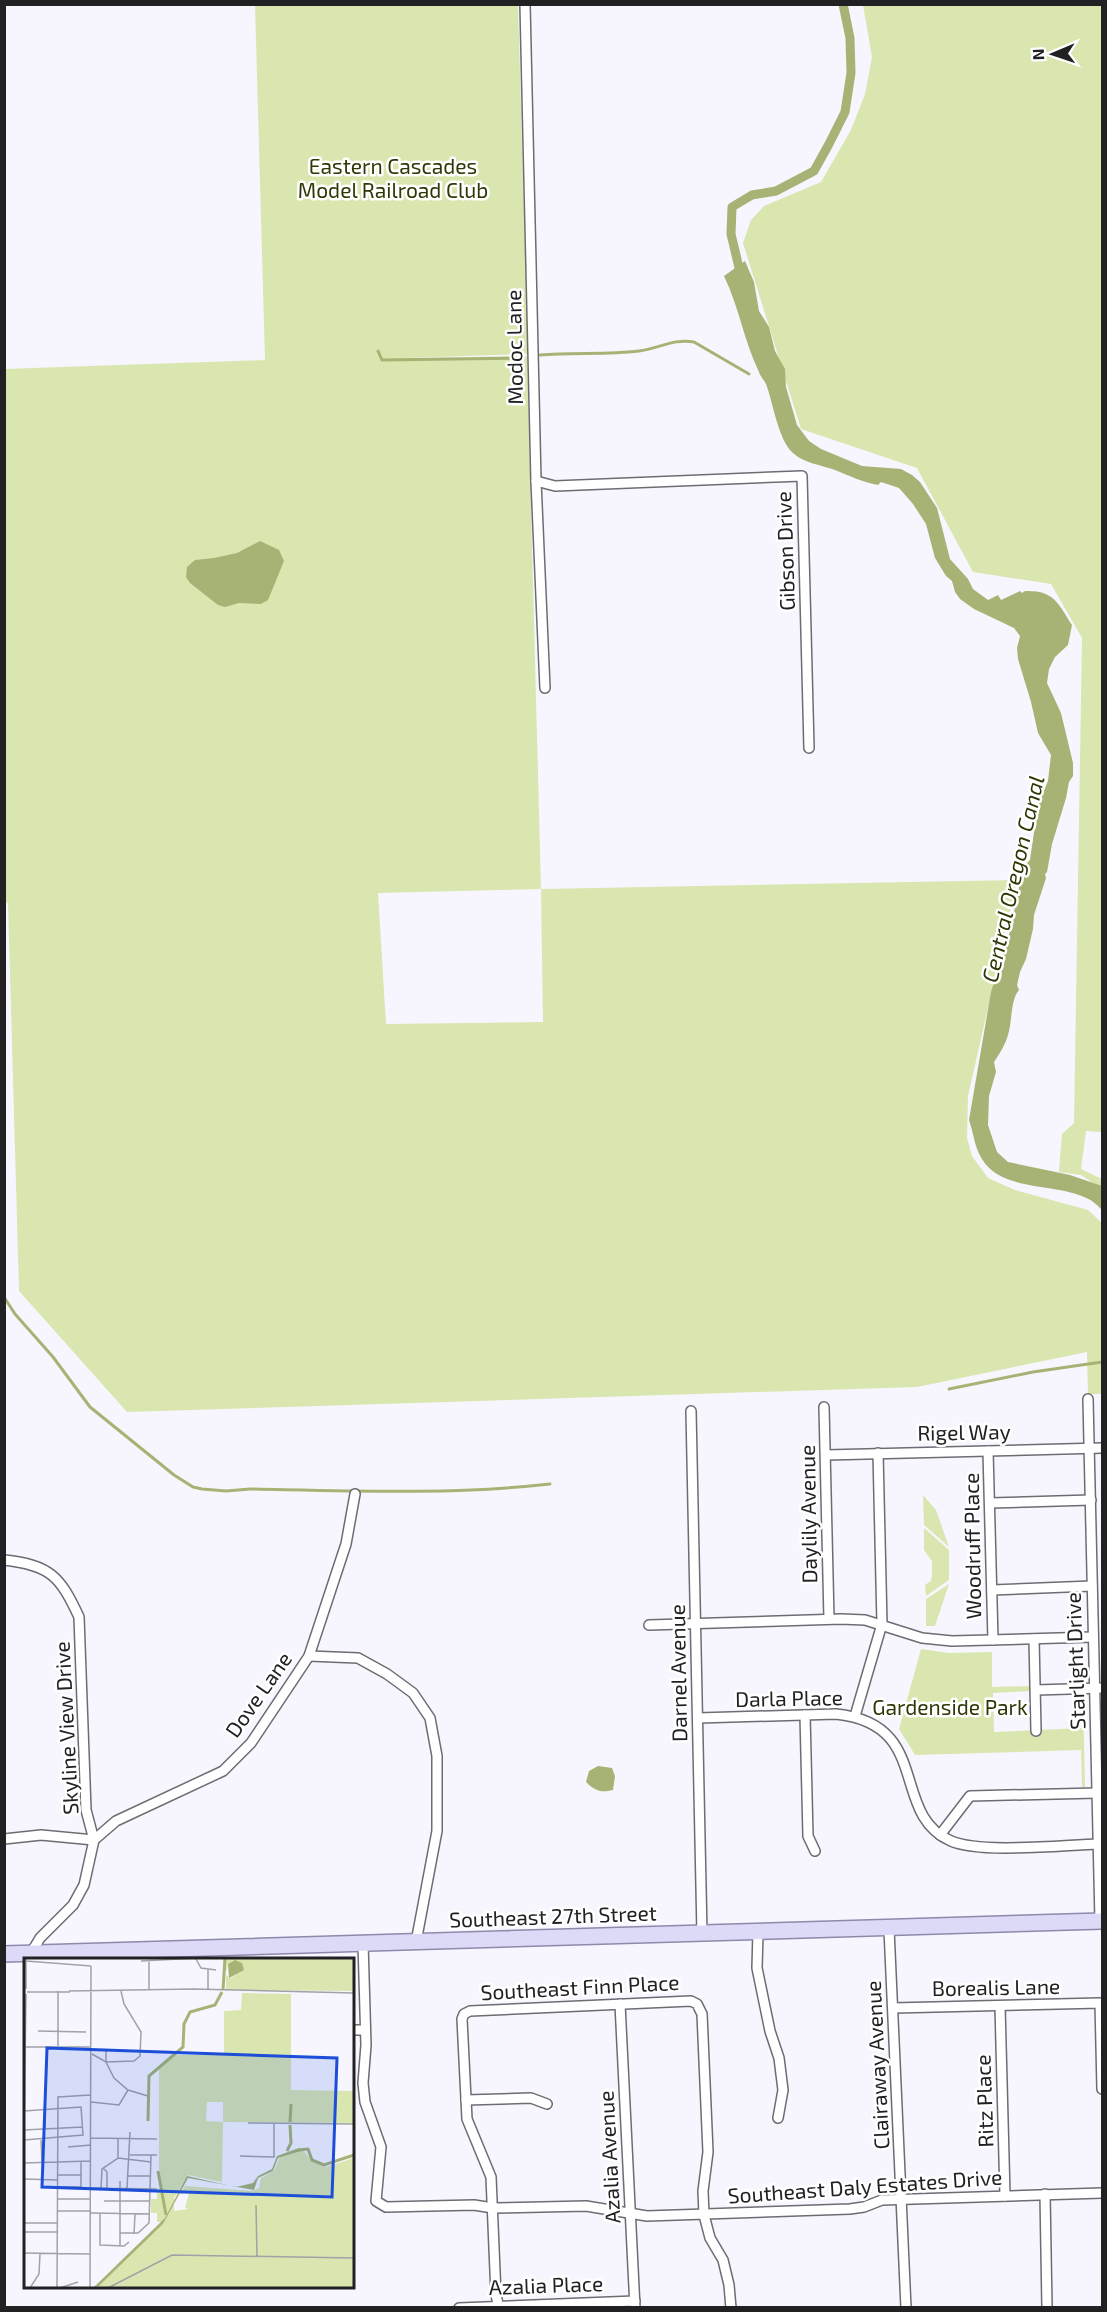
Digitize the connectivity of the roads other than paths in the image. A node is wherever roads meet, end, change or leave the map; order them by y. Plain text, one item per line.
1 (525, 4) edge
2 (536, 481) junction
3 (545, 688) dead end
4 (809, 748) dead end
5 (1088, 1399) dead end
6 (824, 1407) dead end
7 (692, 1411) dead end
8 (1090, 1448) junction
9 (1102, 1448) edge
10 (988, 1450) junction
11 (878, 1453) junction
12 (826, 1455) junction
13 (355, 1494) dead end
14 (1090, 1500) junction
15 (990, 1503) junction
16 (4, 1560) edge
17 (1092, 1586) junction
18 (992, 1590) junction
19 (829, 1619) junction
20 (696, 1623) junction
21 (882, 1624) junction
22 (649, 1625) dead end
23 (1093, 1637) junction
24 (1034, 1639) junction
25 (993, 1640) junction
26 (309, 1656) junction
27 (1099, 1688) edge
28 (1036, 1690) junction
29 (804, 1715) junction
30 (855, 1716) junction
31 (698, 1718) junction
32 (1036, 1731) dead end
33 (1097, 1793) junction
34 (940, 1835) junction
35 (4, 1839) edge
36 (94, 1840) junction
37 (1098, 1844) junction
38 (815, 1851) dead end
39 (1101, 1921) edge
40 (889, 1929) junction
41 (758, 1932) junction
42 (702, 1934) junction
43 (416, 1942) junction
44 (363, 1943) junction
45 (31, 1953) junction
46 (4, 1954) edge
47 (167, 1954) edge
48 (93, 1955) edge
49 (72, 1956) edge
50 (620, 2004) junction
51 (1000, 2006) junction
52 (893, 2008) junction
53 (354, 2030) edge
54 (366, 2030) junction
55 (1102, 2089) edge
56 (466, 2100) junction
57 (547, 2104) dead end
58 (778, 2118) dead end
59 (1102, 2193) edge
60 (1045, 2194) junction
61 (1005, 2196) junction
62 (902, 2199) junction
63 (493, 2208) junction
64 (630, 2214) junction
65 (705, 2215) junction
66 (635, 2304) edge
67 (459, 2307) edge
68 (499, 2307) edge
69 (731, 2307) edge
70 (906, 2307) edge
71 (1047, 2307) edge

1 - 2 street, Modoc Lane
2 - 3 street, Modoc Lane
2 - 4 street, Gibson Drive
5 - 8 street, Starlight Drive
6 - 12 street, Daylily Avenue
7 - 20 street, Darnel Avenue
8 - 9 street, Rigel Way
8 - 10 street, Rigel Way
8 - 14 street, Starlight Drive
10 - 11 street, Rigel Way
10 - 15 street, Woodruff Place
11 - 12 street, Rigel Way
11 - 21 street
12 - 19 street, Daylily Avenue
13 - 26 street, Dove Lane
14 - 15 street
14 - 17 street, Starlight Drive
15 - 18 street, Woodruff Place
16 - 36 street, Skyline View Drive
17 - 18 street
17 - 23 street, Starlight Drive
18 - 25 street, Woodruff Place
19 - 20 street
19 - 21 street
20 - 22 street
20 - 31 street, Darnel Avenue
21 - 25 street
21 - 30 street
23 - 24 street
23 - 27 street, Starlight Drive
24 - 25 street
24 - 28 street
26 - 36 street, Dove Lane
26 - 43 street
27 - 28 street
27 - 33 street, Starlight Drive
28 - 32 street
29 - 30 street, Darla Place
29 - 31 street, Darla Place
29 - 38 street
30 - 34 street, Darla Place
31 - 42 street, Darnel Avenue
33 - 34 street
33 - 37 street, Starlight Drive
34 - 37 street
35 - 36 street
36 - 45 street, Skyline View Drive
37 - 39 street, Starlight Drive
39 - 40 main road, Southeast 27th Street
40 - 41 main road, Southeast 27th Street
40 - 52 street, Clairaway Avenue
41 - 42 main road, Southeast 27th Street
41 - 58 street
42 - 43 main road, Southeast 27th Street
43 - 44 main road, Southeast 27th Street
44 - 47 main road, Southeast 27th Street
44 - 54 street
45 - 46 main road, Southeast 27th Street
45 - 49 main road, Southeast 27th Street
47 - 48 main road, Southeast 27th Street
48 - 49 main road, Southeast 27th Street
50 - 56 street, Southeast Finn Place
50 - 64 street, Azalia Avenue
50 - 65 street, Southeast Finn Place
51 - 52 street, Borealis Lane
51 - 55 street, Borealis Lane
51 - 61 street, Ritz Place
52 - 62 street, Clairaway Avenue
53 - 54 street
54 - 63 street
56 - 57 street
56 - 63 street
59 - 60 street, Southeast Daly Estates Drive
60 - 61 street, Southeast Daly Estates Drive
60 - 71 street
61 - 62 street, Southeast Daly Estates Drive
62 - 65 street, Southeast Daly Estates Drive
62 - 70 street, Clairaway Avenue
63 - 64 street
63 - 68 street
64 - 65 street, Southeast Daly Estates Drive
64 - 66 street, Azalia Avenue
65 - 69 street
66 - 68 street, Azalia Place
67 - 68 street, Azalia Place

